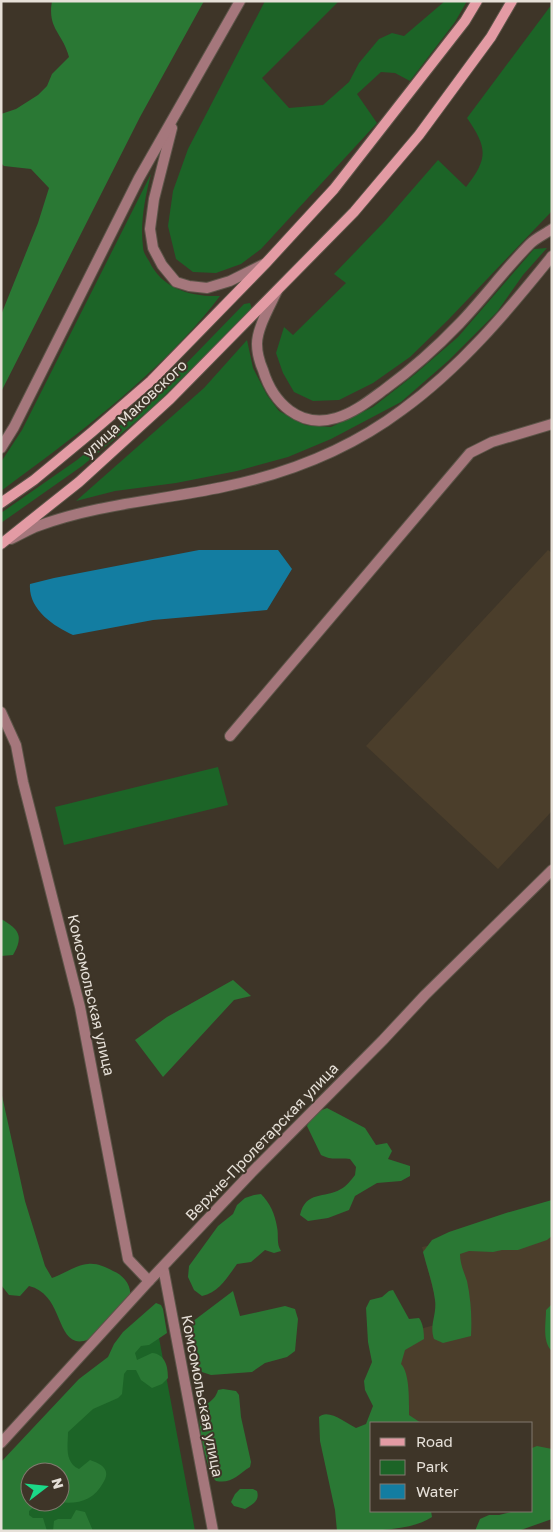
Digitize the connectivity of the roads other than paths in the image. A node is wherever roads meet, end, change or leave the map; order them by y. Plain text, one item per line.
1 (240, 1) edge
2 (476, 1) edge
3 (512, 1) edge
4 (175, 117) junction
5 (552, 229) edge
6 (552, 256) edge
7 (265, 264) junction
8 (280, 286) junction
9 (552, 424) edge
10 (1, 448) edge
11 (1, 503) edge
12 (1, 544) edge
13 (1, 712) edge
14 (230, 736) dead end
15 (552, 870) edge
16 (162, 1267) junction
17 (150, 1281) junction
18 (1, 1444) edge
19 (212, 1531) edge

1 - 4 street
2 - 7 main road, улица Маковского
3 - 8 main road, улица Маковского
4 - 7 street
4 - 10 street
5 - 8 street
6 - 12 street
7 - 11 main road, улица Маковского
8 - 12 main road, улица Маковского
9 - 14 street
13 - 17 street, Комсомольская улица
15 - 16 street, Верхне-Пролетарская улица
16 - 17 street, Верхне-Пролетарская улица
16 - 19 street, Комсомольская улица
17 - 18 street, Верхне-Пролетарская улица

